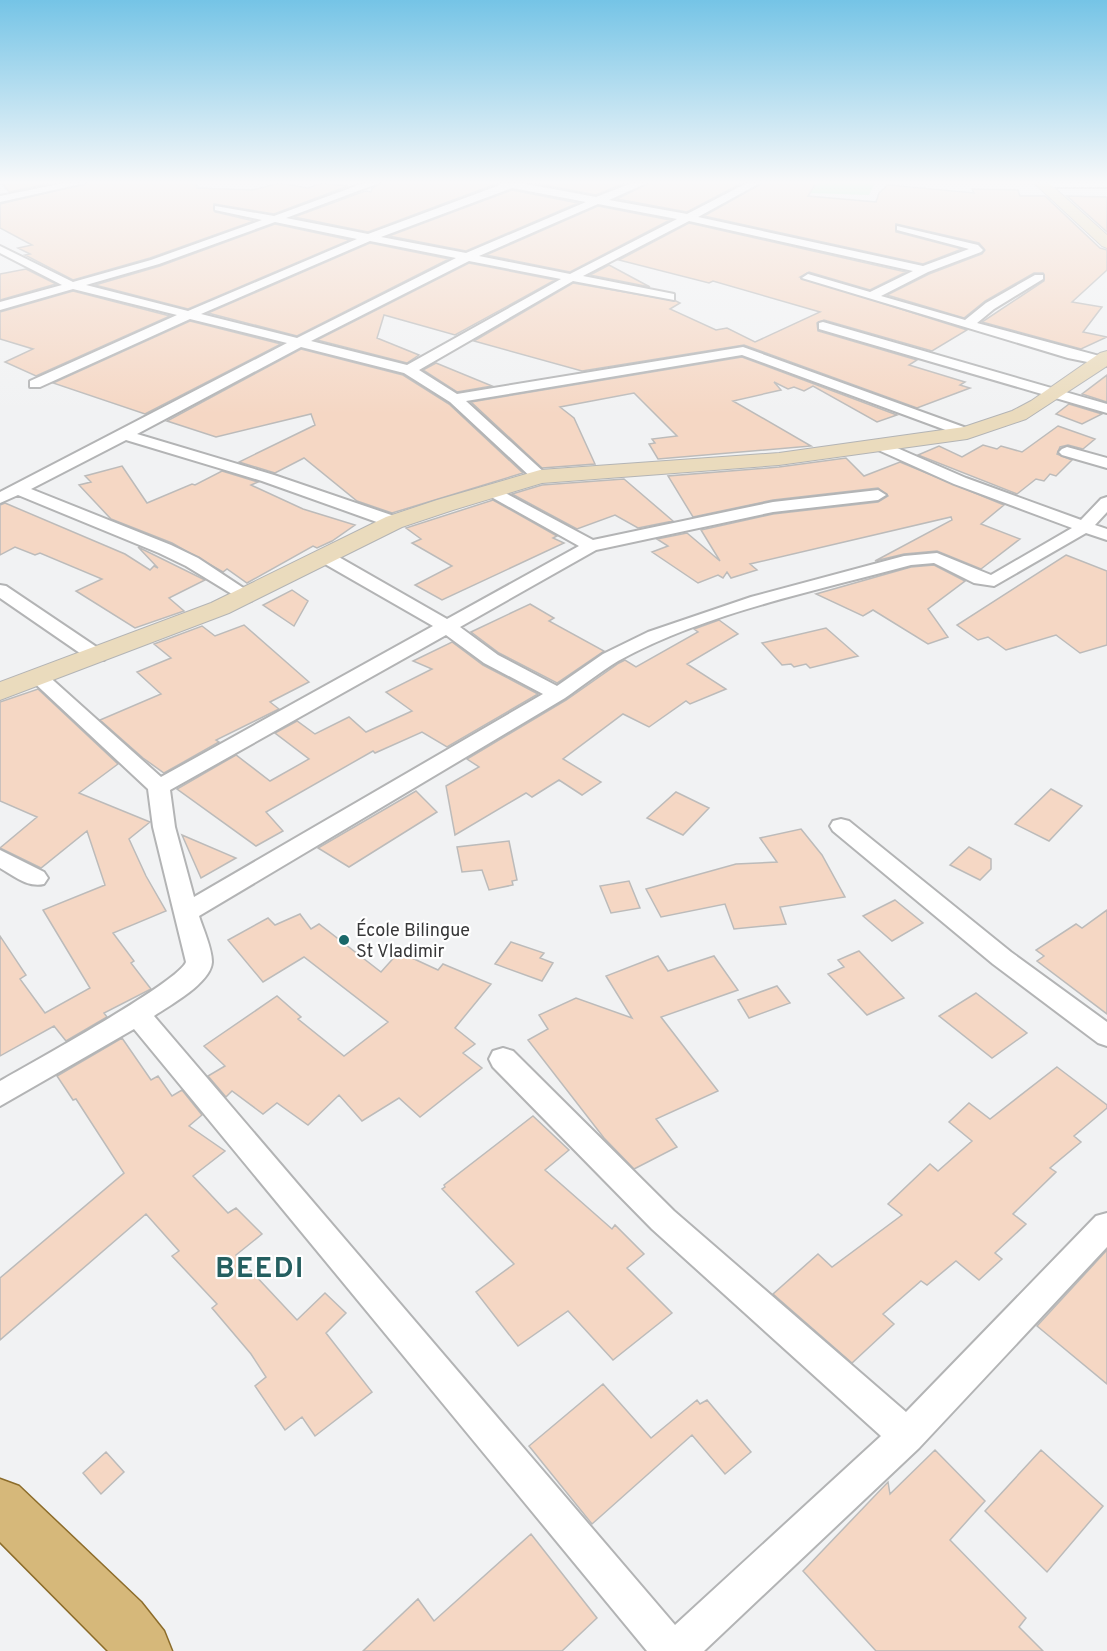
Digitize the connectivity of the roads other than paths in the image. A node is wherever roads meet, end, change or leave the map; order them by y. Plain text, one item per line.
1 (22, 260) edge
2 (160, 260) edge
3 (315, 260) edge
4 (459, 260) edge
5 (479, 260) edge
6 (607, 260) edge
7 (879, 260) edge
8 (949, 260) edge
9 (924, 270) junction
10 (1039, 277) dead end
11 (569, 279) junction
12 (808, 279) dead end
13 (72, 285) junction
14 (871, 296) junction
15 (669, 297) dead end
16 (0, 306) edge
17 (190, 313) junction
18 (969, 323) junction
19 (823, 326) dead end
20 (299, 341) junction
21 (1106, 360) edge
22 (409, 370) junction
23 (35, 384) dead end
24 (1053, 395) junction
25 (455, 399) junction
26 (1107, 409) edge
27 (968, 433) junction
28 (124, 435) junction
29 (881, 446) junction
30 (1067, 452) dead end
31 (1107, 464) edge
32 (540, 477) junction
33 (17, 489) junction
34 (492, 491) junction
35 (878, 495) dead end
36 (0, 498) edge
37 (1107, 502) edge
38 (394, 522) junction
39 (1083, 528) junction
40 (1107, 535) edge
41 (591, 546) junction
42 (324, 556) junction
43 (0, 590) edge
44 (245, 597) junction
45 (448, 627) junction
46 (97, 656) junction
47 (38, 677) junction
48 (0, 692) edge
49 (558, 694) junction
50 (159, 787) junction
51 (841, 826) dead end
52 (0, 858) edge
53 (36, 878) dead end
54 (188, 911) junction
55 (137, 1014) junction
56 (1107, 1036) edge
57 (502, 1059) dead end
58 (0, 1095) edge
59 (1107, 1226) edge
60 (907, 1436) junction
61 (0, 1504) edge
62 (144, 1651) edge
63 (674, 1651) edge

1 - 13 street
2 - 13 street
3 - 17 street
4 - 20 street
5 - 11 street
6 - 11 street
7 - 9 street
8 - 9 street
9 - 14 street
10 - 18 street
11 - 15 street
11 - 22 street
12 - 14 street
13 - 16 street
13 - 17 street
14 - 18 street
17 - 20 street
17 - 23 street
18 - 21 street
19 - 24 street
20 - 22 street
20 - 28 street
21 - 24 street
22 - 25 street
24 - 26 street
24 - 27 street
25 - 27 street
25 - 32 street
27 - 29 street
28 - 33 street
28 - 38 street
29 - 32 street
29 - 39 street
30 - 31 street
32 - 34 street
33 - 36 street
33 - 44 street
34 - 38 street
34 - 41 street
35 - 41 street
37 - 39 street
38 - 42 street
39 - 40 street
39 - 49 street
41 - 45 street
42 - 44 street
42 - 45 street
43 - 46 street
44 - 46 street
45 - 49 street
45 - 50 street
46 - 47 street
47 - 48 street
47 - 50 street
49 - 54 street
50 - 54 street
51 - 56 street
52 - 53 street
54 - 55 street
55 - 58 street
55 - 63 street
57 - 60 street
59 - 60 street
60 - 63 street
61 - 62 main road

